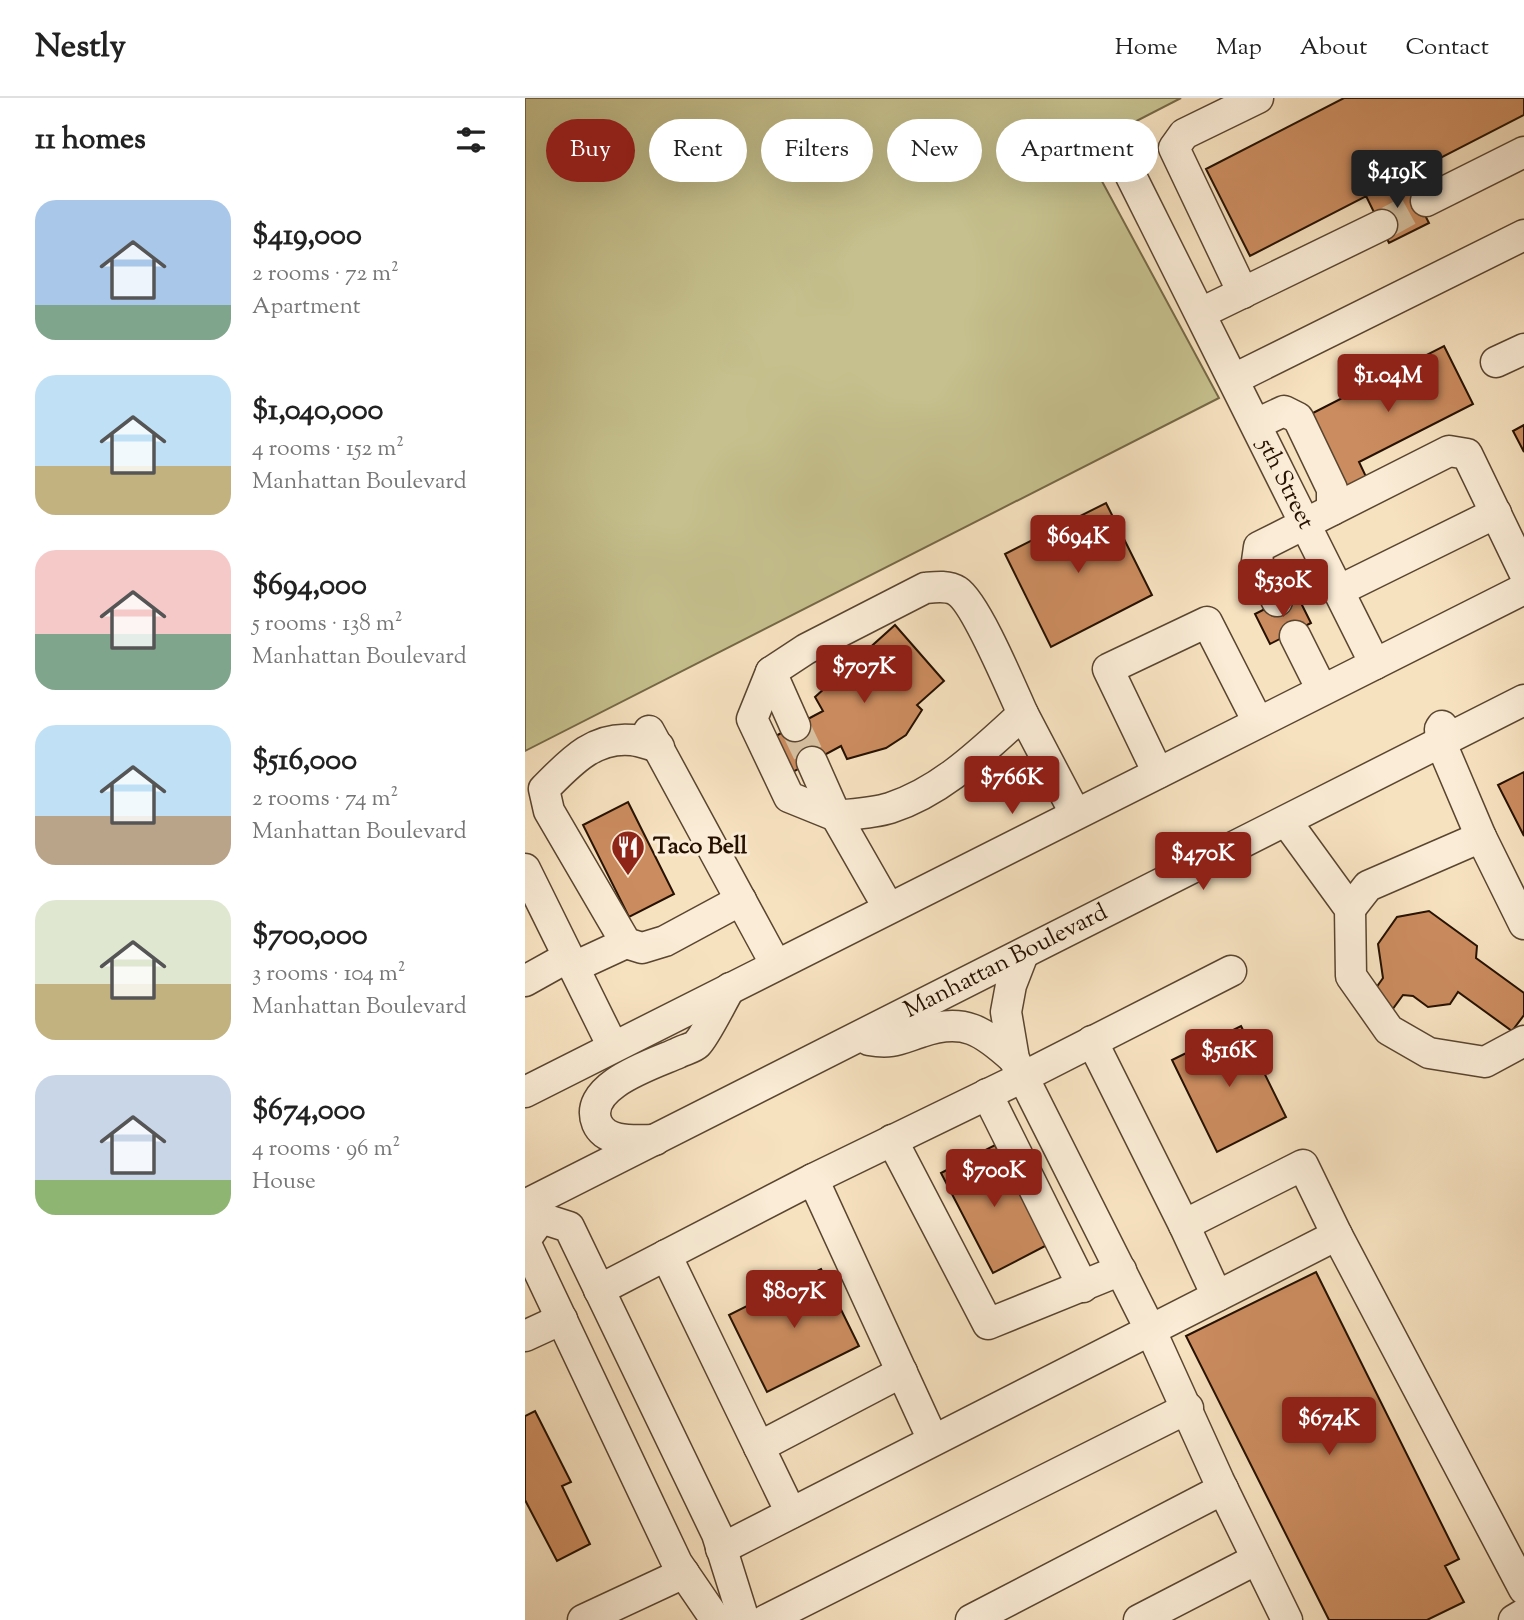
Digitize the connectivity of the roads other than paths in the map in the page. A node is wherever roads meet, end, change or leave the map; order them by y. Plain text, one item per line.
1 (1258, 98) edge
2 (1524, 152) edge
3 (1134, 182) edge
4 (1426, 201) tunnel mouth
5 (1382, 225) tunnel mouth
6 (1524, 235) edge
7 (1243, 293) junction
8 (1201, 313) junction
9 (1524, 349) edge
10 (1496, 362) dead end
11 (1234, 379) junction
12 (1256, 424) junction
13 (1332, 510) junction
14 (1496, 513) junction
15 (1306, 524) junction
16 (1524, 572) edge
17 (1524, 589) edge
18 (1338, 591) junction
19 (1277, 601) dead end
20 (1295, 636) dead end
21 (1375, 664) junction
22 (771, 672) junction
23 (1524, 679) edge
24 (1322, 690) junction
25 (1524, 700) edge
26 (1023, 714) junction
27 (1258, 722) junction
28 (795, 726) tunnel mouth
29 (1441, 743) junction
30 (811, 762) tunnel mouth
31 (1158, 773) junction
32 (534, 791) edge
33 (1075, 813) junction
34 (836, 816) junction
35 (1286, 821) junction
36 (1481, 836) junction
37 (525, 869) edge
38 (741, 900) junction
39 (888, 907) junction
40 (1350, 909) junction
41 (1524, 924) edge
42 (626, 943) junction
43 (1023, 954) junction
44 (571, 962) junction
45 (776, 965) junction
46 (1231, 971) dead end
47 (525, 981) edge
48 (730, 988) junction
49 (858, 1038) junction
50 (1093, 1041) junction
51 (1524, 1041) edge
52 (613, 1047) junction
53 (1018, 1068) junction
54 (525, 1092) edge
55 (987, 1094) junction
56 (655, 1140) junction
57 (892, 1140) junction
58 (813, 1179) junction
59 (529, 1214) edge
60 (1184, 1225) junction
61 (1336, 1235) junction
62 (666, 1255) junction
63 (1121, 1270) junction
64 (1083, 1287) junction
65 (599, 1290) junction
66 (1217, 1296) junction
67 (562, 1319) junction
68 (1150, 1329) junction
69 (525, 1336) edge
70 (902, 1372) junction
71 (1188, 1408) junction
72 (933, 1440) junction
73 (759, 1447) junction
74 (1223, 1489) junction
75 (791, 1513) junction
76 (721, 1549) junction
77 (1257, 1559) junction
78 (684, 1573) junction
79 (1524, 1589) edge
80 (1524, 1614) edge
81 (583, 1620) edge
82 (716, 1620) edge
83 (744, 1620) edge
84 (765, 1620) edge
85 (971, 1620) edge
86 (1139, 1620) edge
87 (1287, 1620) edge
88 (1514, 1620) edge

1 - 7 street
2 - 4 street
3 - 8 street, 5th Street
5 - 7 street
6 - 11 street
7 - 8 street
8 - 11 street, 5th Street
9 - 10 street
11 - 12 street, 5th Street
12 - 13 street
12 - 15 street, 5th Street
13 - 14 street
13 - 15 street
14 - 16 street
14 - 18 street
15 - 18 street, 5th Street
15 - 19 street
17 - 21 street
18 - 21 street, 5th Street
20 - 24 street
21 - 24 street
22 - 26 street
22 - 28 street
22 - 34 street
23 - 29 street
24 - 27 street
25 - 29 street, Manhattan Boulevard
26 - 33 street
26 - 34 street
27 - 31 street
27 - 31 street
29 - 35 street, Manhattan Boulevard
29 - 36 street
30 - 34 street
31 - 33 street
32 - 38 street
32 - 42 street
33 - 39 street
34 - 39 street
35 - 40 street
35 - 43 street, Manhattan Boulevard
36 - 40 street
36 - 41 street
37 - 44 street
38 - 42 street
38 - 45 street
39 - 45 street
40 - 51 street
42 - 44 street
43 - 49 street, Manhattan Boulevard
43 - 53 street
44 - 47 street
44 - 52 street
45 - 48 street
46 - 50 street
48 - 52 street
48 - 56 street
49 - 53 street
49 - 56 street, Manhattan Boulevard
50 - 53 street
50 - 60 street
52 - 54 street
53 - 55 street
53 - 63 street
55 - 57 street
55 - 64 street
56 - 59 street, Manhattan Boulevard
57 - 58 street
57 - 64 street
58 - 62 street
58 - 70 street
59 - 65 street
59 - 67 street
60 - 61 street
60 - 66 street
61 - 66 street
61 - 79 street
62 - 65 street
62 - 73 street
63 - 64 street
63 - 68 street
65 - 76 street
66 - 68 street
67 - 69 street
67 - 78 street
68 - 71 street
68 - 72 street
70 - 72 street
70 - 73 street
71 - 74 street
71 - 84 street
72 - 75 street
73 - 75 street
74 - 77 street
74 - 85 street
75 - 76 street
76 - 83 street
77 - 86 street
77 - 87 street
78 - 81 street
78 - 82 street
80 - 88 street

